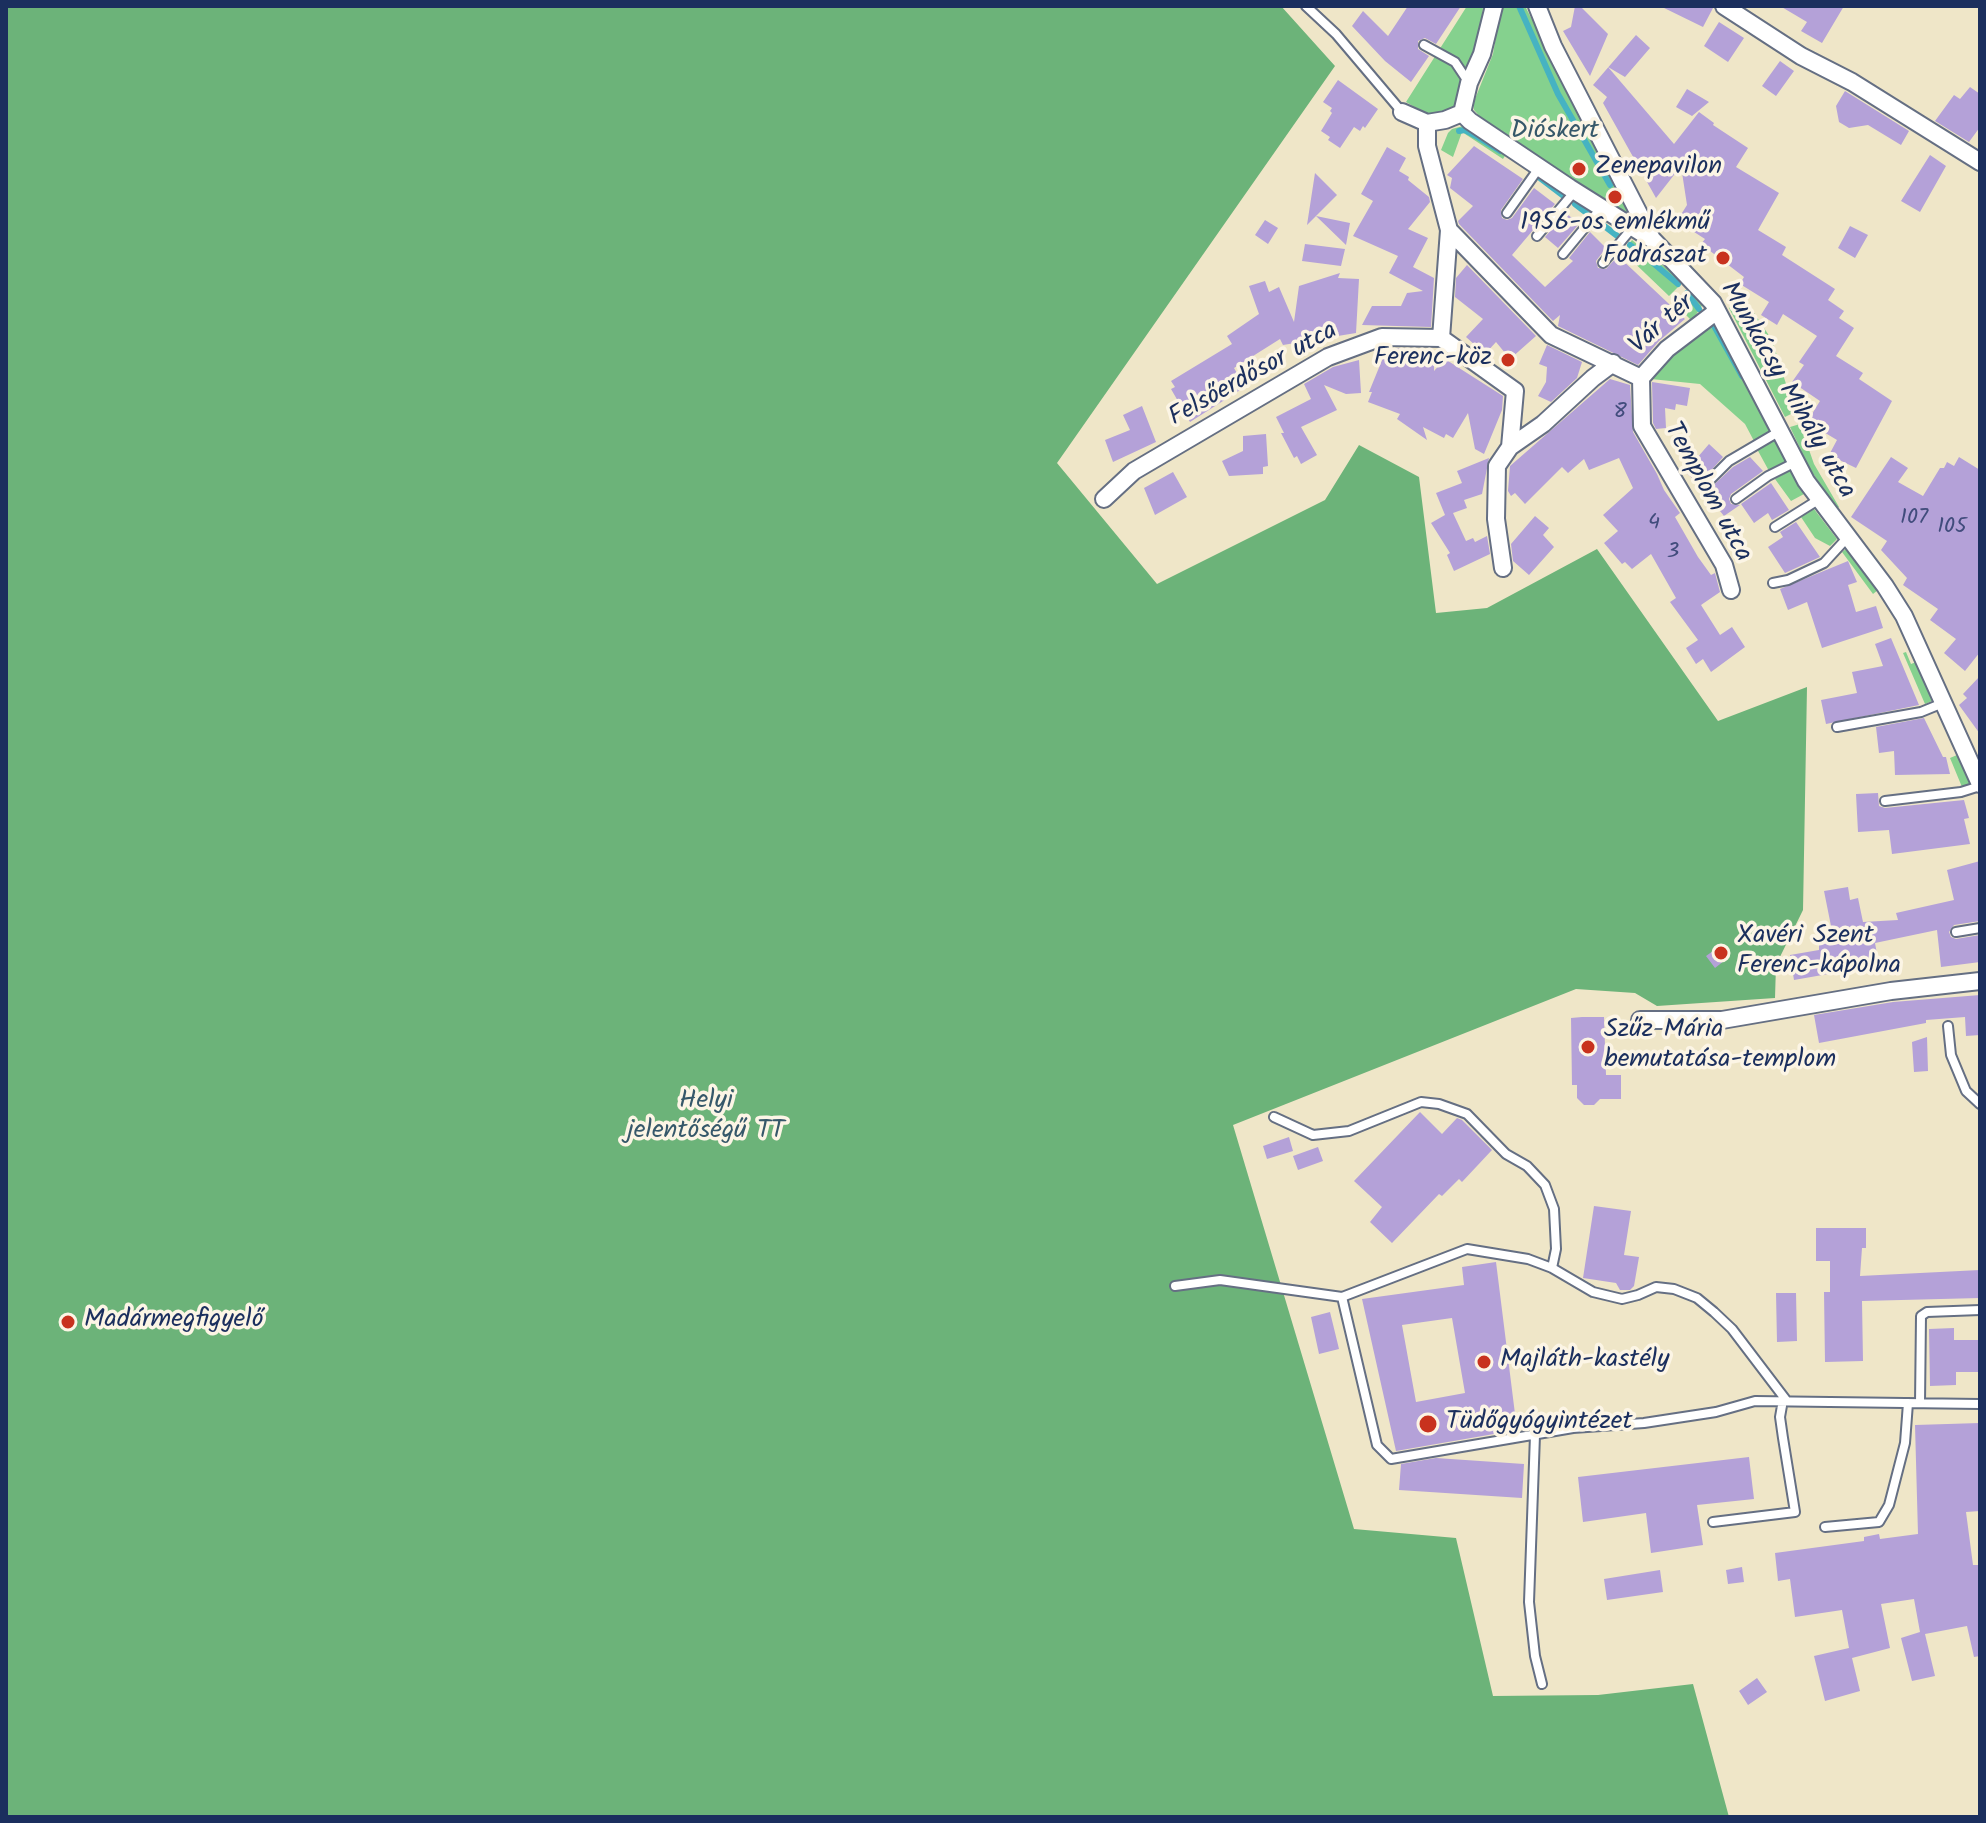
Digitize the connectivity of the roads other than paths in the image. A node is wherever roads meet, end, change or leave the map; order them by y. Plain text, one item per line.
1 (1306, 6) edge
2 (1494, 6) edge
3 (1537, 6) edge
4 (1724, 6) edge
5 (1424, 45) dead end
6 (1469, 83) junction
7 (1402, 112) joint
8 (1462, 113) junction
9 (1427, 123) junction
10 (1980, 162) edge
11 (1540, 168) junction
12 (1575, 191) junction
13 (1601, 208) junction
14 (1507, 213) dead end
15 (1633, 227) junction
16 (1449, 230) junction
17 (1537, 236) dead end
18 (1653, 240) junction
19 (1563, 254) dead end
20 (1603, 263) dead end
21 (1717, 311) junction
22 (1441, 338) junction
23 (1613, 363) junction
24 (1641, 378) junction
25 (1781, 431) junction
26 (1510, 447) junction
27 (1796, 461) junction
28 (1706, 484) dead end
29 (1104, 499) dead end
30 (1736, 499) dead end
31 (1818, 500) junction
32 (1775, 527) dead end
33 (1847, 538) junction
34 (1503, 568) dead end
35 (1773, 583) dead end
36 (1731, 590) dead end
37 (1943, 703) junction
38 (1837, 727) dead end
39 (1980, 785) edge
40 (1885, 801) dead end
41 (1980, 928) edge
42 (1956, 932) dead end
43 (1980, 981) edge
44 (1640, 1020) dead end
45 (1948, 1026) dead end
46 (1980, 1104) edge
47 (1274, 1117) dead end
48 (1552, 1268) junction
49 (1175, 1286) dead end
50 (1342, 1297) junction
51 (1980, 1310) edge
52 (1784, 1400) junction
53 (1908, 1403) junction
54 (1920, 1403) junction
55 (1980, 1404) edge
56 (1535, 1435) junction
57 (1713, 1522) dead end
58 (1825, 1527) dead end
59 (1542, 1684) dead end

1 - 7 lane
2 - 6 street
3 - 18 street, Munkácsy Mihály utca
4 - 10 street
5 - 6 lane
6 - 8 street
7 - 9 street
8 - 9 street
8 - 11 street, Munkácsy Mihály utca
9 - 16 street
11 - 12 street, Munkácsy Mihály utca
11 - 14 lane
12 - 13 street, Munkácsy Mihály utca
12 - 17 lane
13 - 15 street, Munkácsy Mihály utca
13 - 19 lane
15 - 18 street, Munkácsy Mihály utca
15 - 20 lane
16 - 22 street
16 - 23 street
18 - 21 street, Munkácsy Mihály utca
21 - 24 street, Vár tér
21 - 25 street, Munkácsy Mihály utca
22 - 26 street
22 - 29 street, Felsőerdősor utca
23 - 24 street
23 - 26 street
24 - 36 street, Templom utca
25 - 27 street, Munkácsy Mihály utca
25 - 28 lane
26 - 34 street
27 - 30 lane
27 - 31 street, Munkácsy Mihály utca
31 - 32 lane
31 - 33 street, Munkácsy Mihály utca
33 - 35 lane
33 - 37 street, Munkácsy Mihály utca
37 - 38 lane
37 - 39 street, Munkácsy Mihály utca
39 - 40 lane
41 - 42 lane
43 - 44 street
45 - 46 lane
47 - 48 lane
48 - 50 lane
48 - 52 lane
49 - 50 lane
50 - 56 lane
51 - 54 lane
52 - 53 lane
52 - 56 lane
52 - 57 lane
53 - 54 lane
53 - 58 lane
54 - 55 lane
56 - 59 lane

